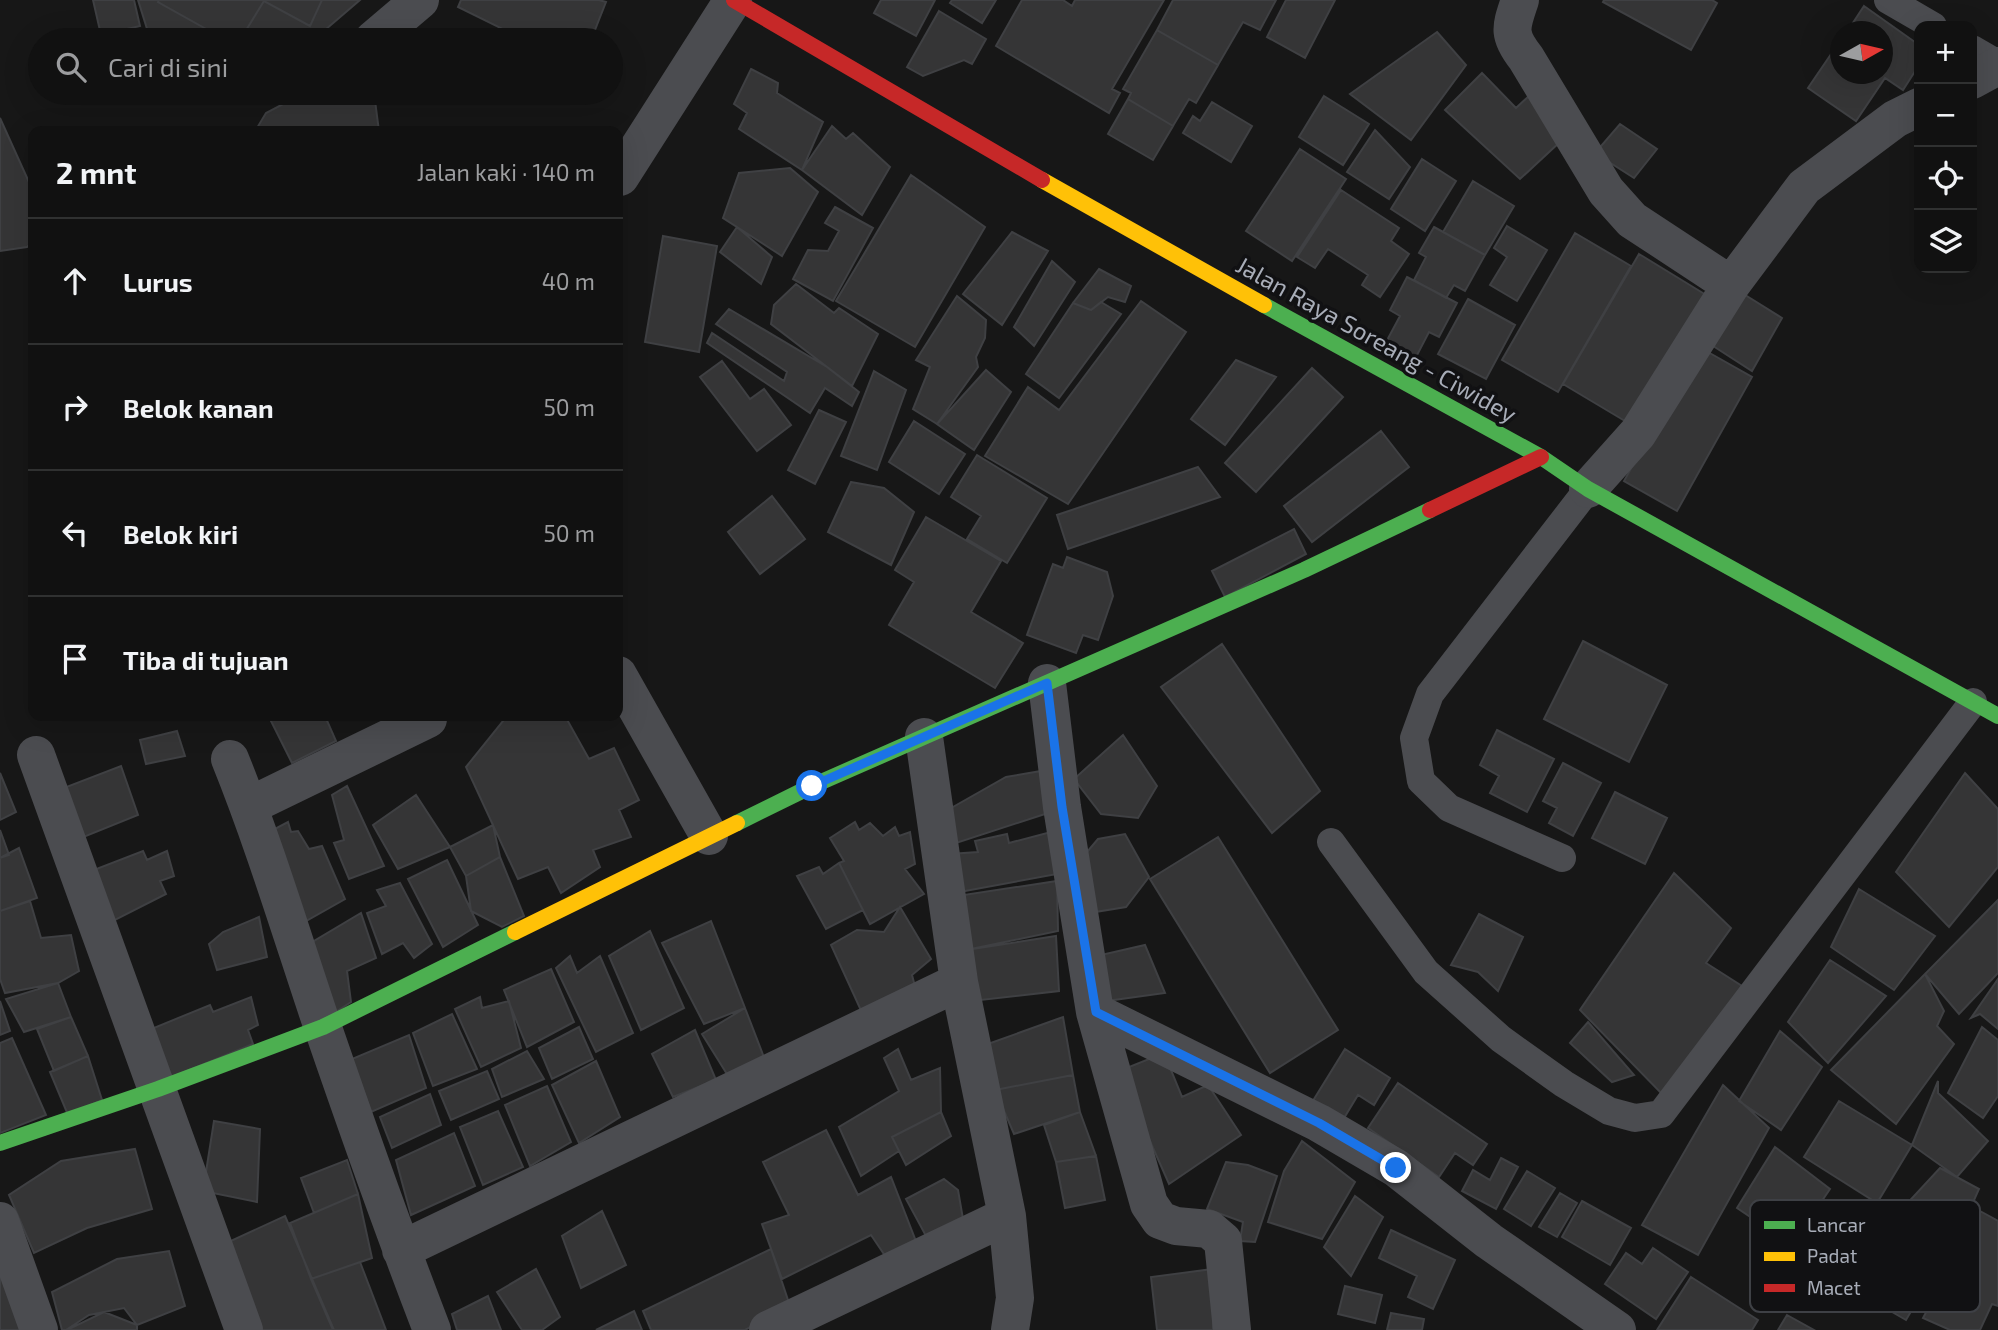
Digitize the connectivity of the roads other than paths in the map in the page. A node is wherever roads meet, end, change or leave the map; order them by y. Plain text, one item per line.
1 (420, 0) edge
2 (1520, 0) edge
3 (1888, 0) edge
4 (741, 2) edge
5 (1924, 21) edge
6 (387, 28) edge
7 (1977, 52) edge
8 (1998, 65) edge
9 (1977, 77) edge
10 (1914, 110) edge
11 (623, 173) edge
12 (1731, 285) junction
13 (1541, 457) junction
14 (1588, 489) junction
15 (1047, 683) junction
16 (623, 684) edge
17 (1973, 702) junction
18 (1998, 716) edge
19 (424, 721) edge
20 (924, 737) junction
21 (36, 755) dead end
22 (230, 759) dead end
23 (249, 806) junction
24 (709, 836) junction
25 (1331, 842) dead end
26 (1562, 858) dead end
27 (959, 982) junction
28 (1096, 1012) junction
29 (323, 1027) junction
30 (158, 1089) junction
31 (0, 1143) edge
32 (1007, 1216) junction
33 (0, 1221) edge
34 (401, 1250) junction
35 (39, 1330) edge
36 (244, 1330) edge
37 (432, 1330) edge
38 (768, 1330) edge
39 (1010, 1330) edge
40 (1232, 1330) edge
41 (1617, 1330) edge

1 - 6 street
2 - 12 street
3 - 5 lane
4 - 11 street
4 - 13 main road, Jalan Raya Soreang - Ciwidey
7 - 8 lane
8 - 9 street
10 - 12 street
12 - 14 street
13 - 14 main road, Jalan Raya Soreang - Ciwidey
13 - 15 main road
14 - 17 main road, Jalan Raya Soreang - Ciwidey
14 - 26 lane
15 - 20 main road
15 - 28 street
16 - 24 street
17 - 18 main road, Jalan Raya Soreang - Ciwidey
17 - 25 lane
19 - 23 street
20 - 24 main road
20 - 27 street
21 - 30 street
22 - 23 street
23 - 29 street
24 - 29 main road
27 - 32 street
27 - 34 street
28 - 40 street
28 - 41 street
29 - 30 main road
29 - 34 street
30 - 31 main road
30 - 36 street
32 - 38 street
32 - 39 street
33 - 35 street
34 - 37 street

